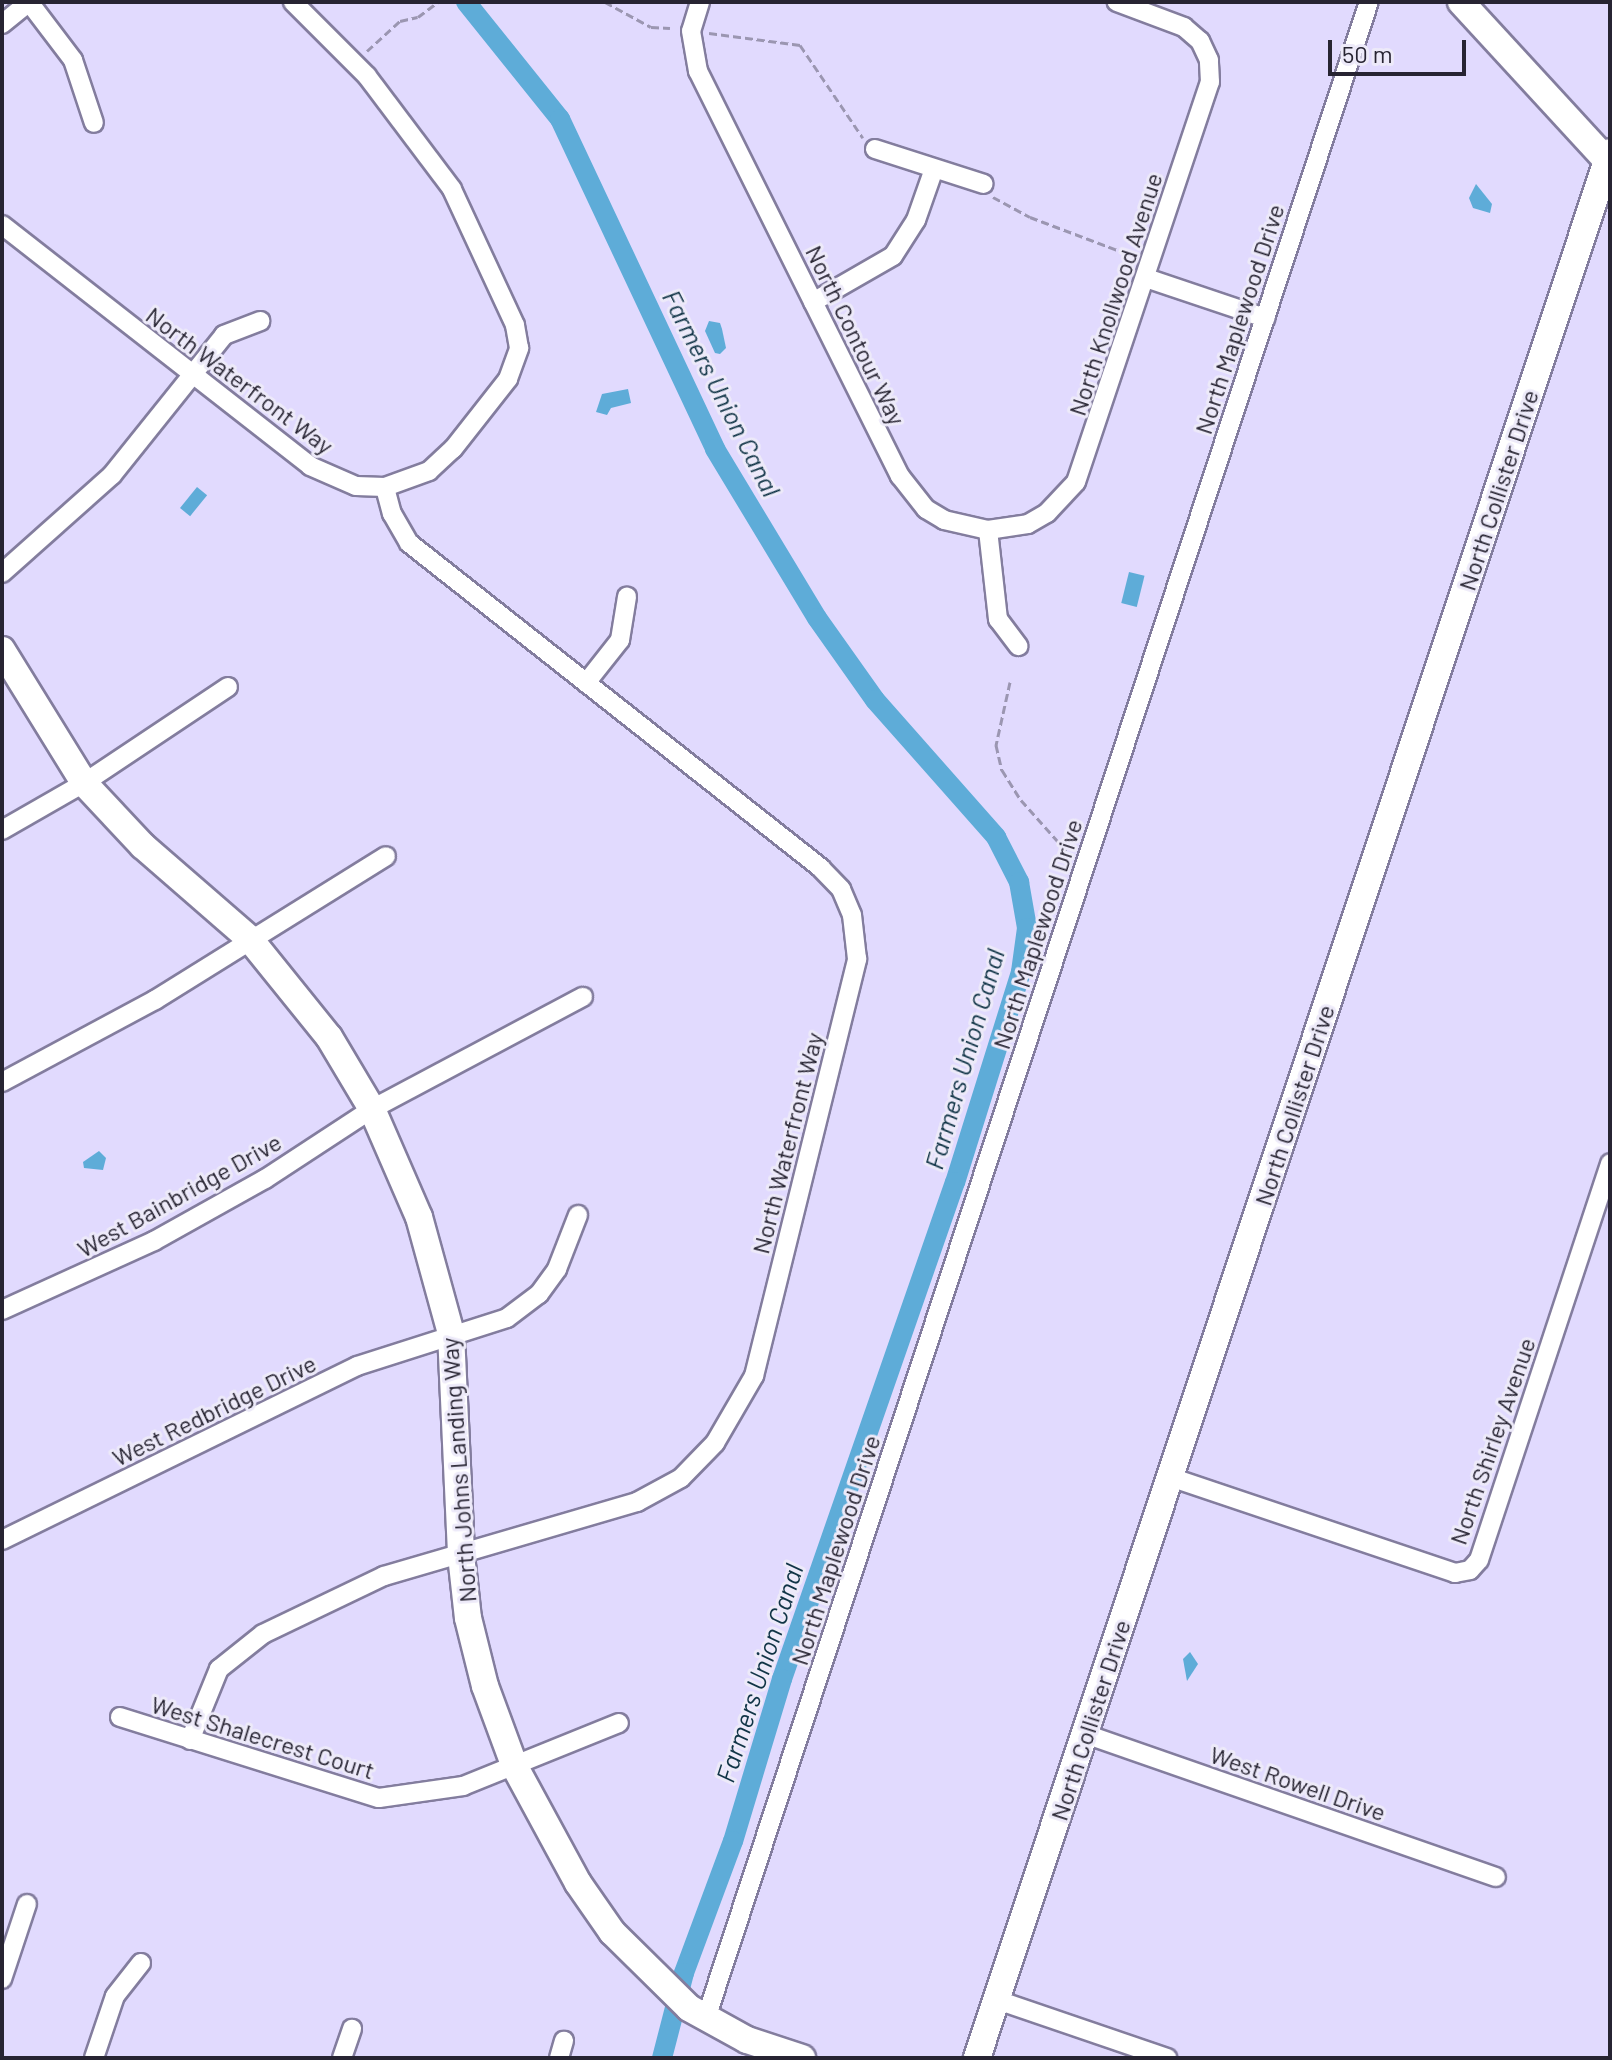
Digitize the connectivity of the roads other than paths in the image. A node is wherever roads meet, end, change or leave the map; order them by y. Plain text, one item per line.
1 (29, 2) edge
2 (293, 2) edge
3 (700, 2) edge
4 (1117, 2) edge
5 (1369, 2) edge
6 (1461, 2) edge
7 (2, 24) edge
8 (94, 123) dead end
9 (870, 144) road end
10 (1609, 159) edge
11 (934, 169) junction
12 (987, 189) road end
13 (2, 225) edge
14 (1146, 278) junction
15 (813, 302) junction
16 (1265, 318) junction
17 (260, 321) dead end
18 (191, 374) junction
19 (385, 487) junction
20 (988, 530) junction
21 (2, 573) edge
22 (627, 597) dead end
23 (1018, 646) dead end
24 (2, 650) edge
25 (586, 683) junction
26 (228, 687) dead end
27 (84, 783) junction
28 (2, 830) edge
29 (386, 856) dead end
30 (249, 938) junction
31 (583, 997) dead end
32 (2, 1082) edge
33 (372, 1109) junction
34 (1610, 1163) edge
35 (578, 1215) dead end
36 (2, 1310) edge
37 (451, 1333) junction
38 (1170, 1477) junction
39 (2, 1540) edge
40 (461, 1555) junction
41 (120, 1717) dead end
42 (619, 1723) dead end
43 (1085, 1734) junction
44 (190, 1740) junction
45 (515, 1767) junction
46 (1496, 1877) dead end
47 (27, 1904) dead end
48 (141, 1963) dead end
49 (2, 1979) edge
50 (997, 2000) junction
51 (698, 2013) junction
52 (352, 2029) dead end
53 (94, 2058) edge
54 (342, 2058) edge
55 (802, 2058) edge
56 (977, 2058) edge
57 (1167, 2058) edge

1 - 7 street
1 - 8 street
2 - 19 street
3 - 15 street, North Contour Way
4 - 14 street, North Knollwood Avenue
5 - 16 street, North Maplewood Drive
6 - 10 street
9 - 11 street
10 - 38 street, North Collister Drive
11 - 12 street
11 - 15 street
13 - 18 street, North Waterfront Way
14 - 16 street
14 - 20 street, North Knollwood Avenue
15 - 20 street, North Contour Way
16 - 51 street, North Maplewood Drive
17 - 18 street
18 - 19 street, North Waterfront Way
18 - 21 street
19 - 25 street, North Waterfront Way
20 - 23 street
22 - 25 street
24 - 27 street, North Johns Landing Way
25 - 40 street, North Waterfront Way
26 - 27 street
27 - 28 street
27 - 30 street, North Johns Landing Way
29 - 30 street
30 - 32 street
30 - 33 street, North Johns Landing Way
31 - 33 street, West Bainbridge Drive
33 - 36 street, West Bainbridge Drive
33 - 37 street, North Johns Landing Way
34 - 38 street, North Shirley Avenue
35 - 37 street, West Redbridge Drive
37 - 39 street, West Redbridge Drive
37 - 40 street, North Johns Landing Way
38 - 43 street, North Collister Drive
40 - 44 street, North Waterfront Way
40 - 45 street, North Johns Landing Way
41 - 44 street, West Shalecrest Court
42 - 45 street, West Shalecrest Court
43 - 46 street, West Rowell Drive
43 - 50 street, North Collister Drive
44 - 45 street, West Shalecrest Court
45 - 51 street, North Johns Landing Way
47 - 49 street
48 - 53 street
50 - 56 street, North Collister Drive
50 - 57 street
51 - 55 street, North Johns Landing Way
52 - 54 street

